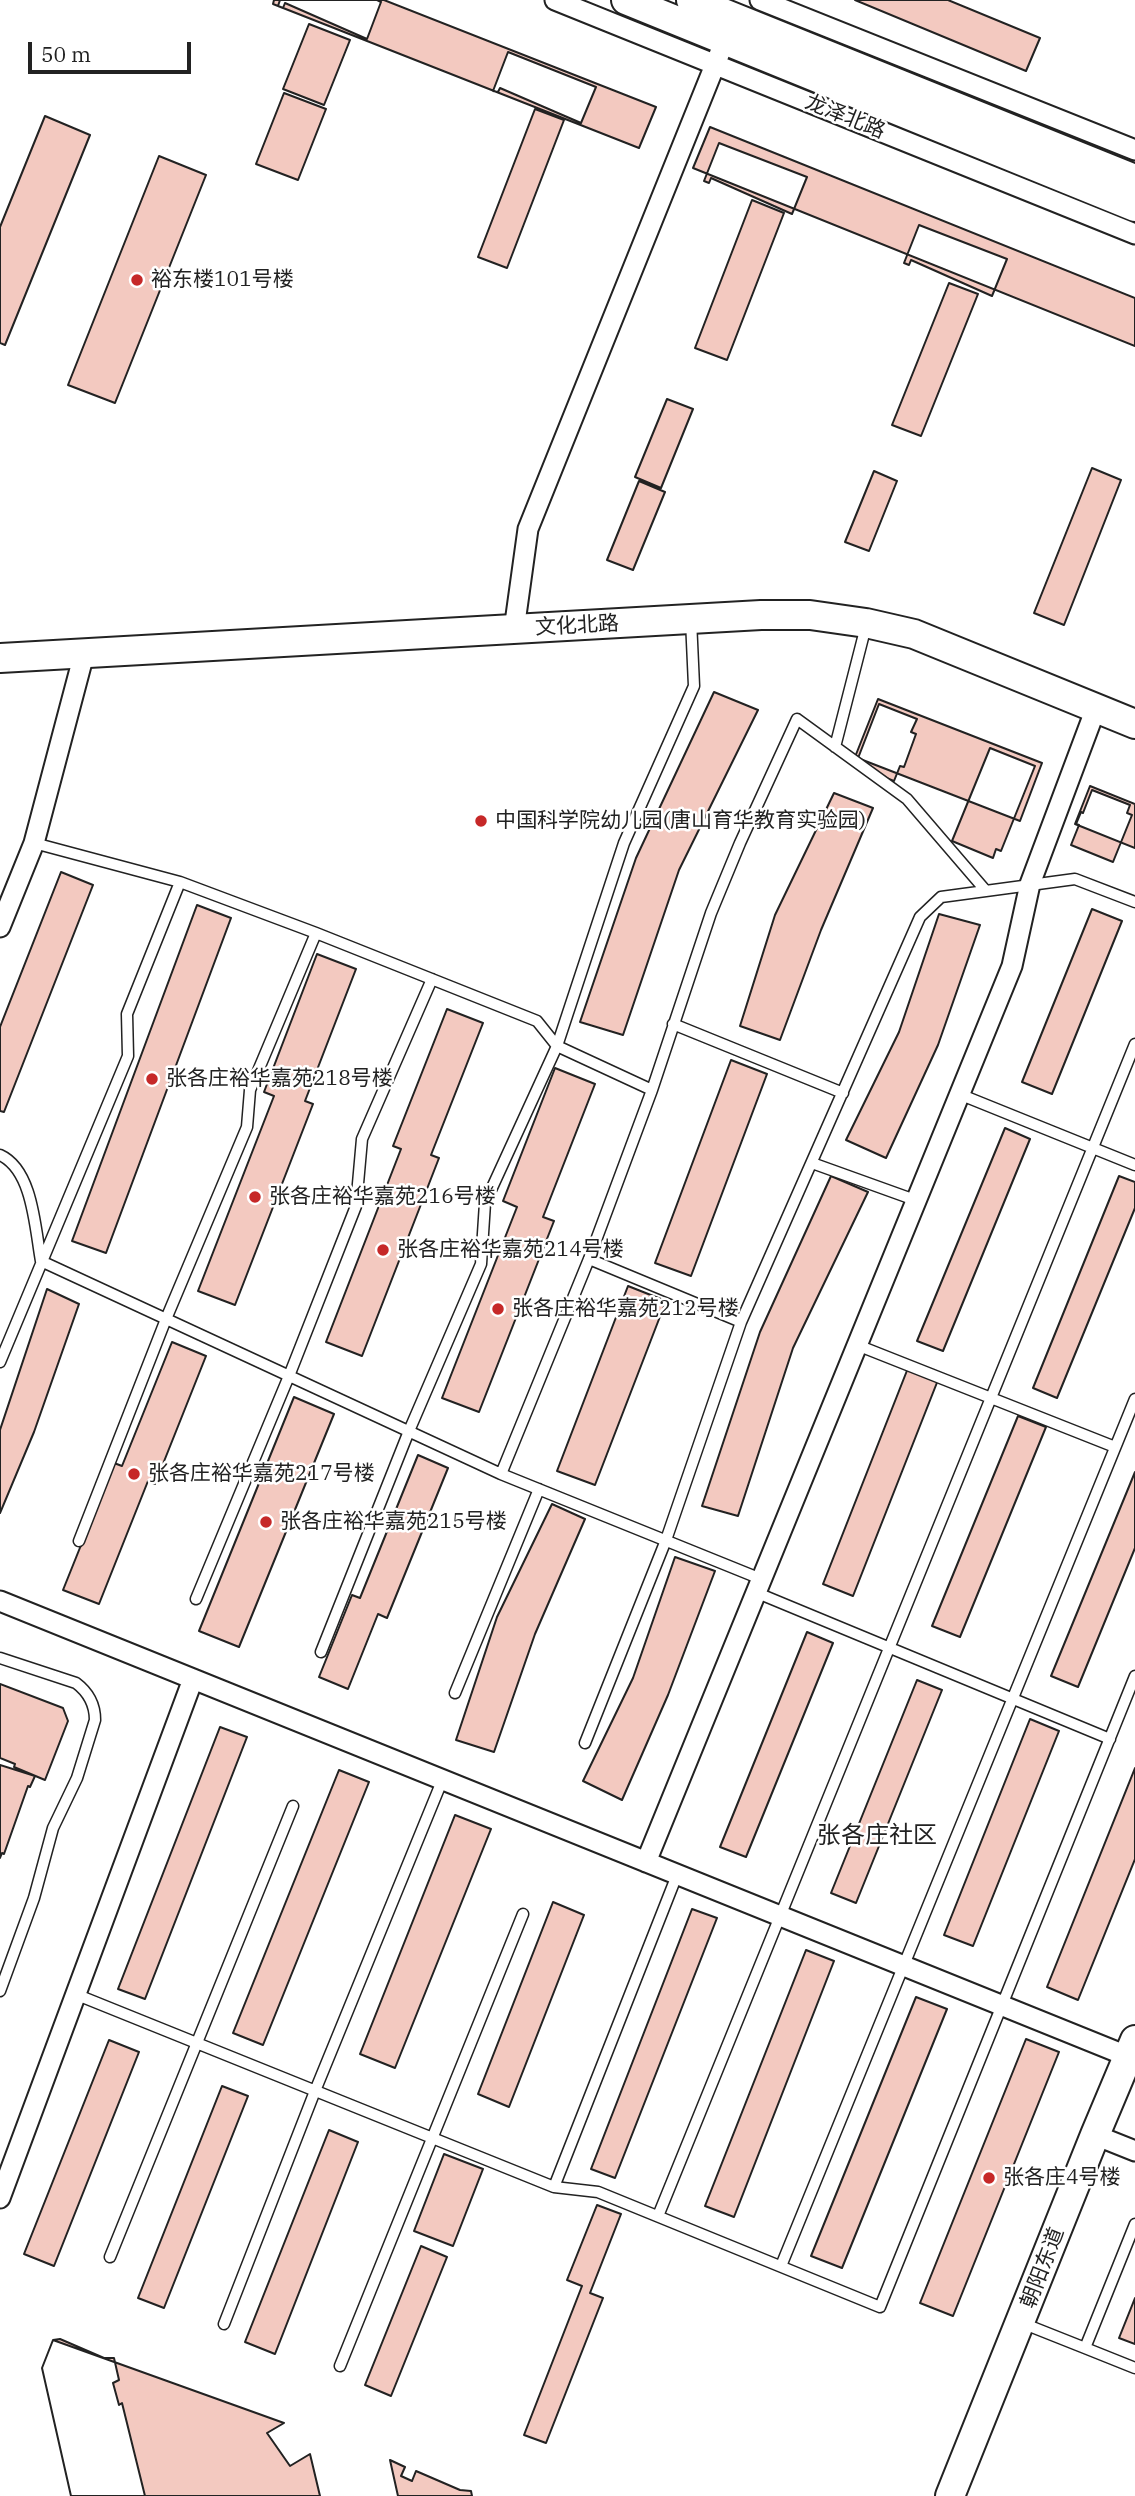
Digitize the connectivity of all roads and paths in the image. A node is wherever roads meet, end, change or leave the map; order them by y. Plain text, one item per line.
1 (555, 0) edge
2 (626, 0) edge
3 (691, 0) edge
4 (760, 0) edge
5 (797, 7) edge
6 (720, 52) junction
7 (1135, 150) edge
8 (1135, 179) edge
9 (1135, 207) edge
10 (1135, 234) edge
11 (691, 619) junction
12 (866, 623) junction
13 (514, 630) junction
14 (83, 654) junction
15 (0, 658) edge
16 (1096, 708) junction
17 (1135, 724) edge
18 (835, 747) junction
19 (34, 843) junction
20 (180, 883) junction
21 (1030, 884) junction
22 (986, 891) junction
23 (1135, 902) edge
24 (0, 927) edge
25 (316, 933) junction
26 (432, 979) junction
27 (673, 1024) junction
28 (1135, 1044) edge
29 (557, 1046) junction
30 (652, 1090) junction
31 (843, 1093) junction
32 (958, 1094) junction
33 (1093, 1148) junction
34 (0, 1155) edge
35 (812, 1163) junction
36 (1135, 1165) edge
37 (915, 1200) junction
38 (589, 1259) junction
39 (41, 1261) junction
40 (166, 1318) junction
41 (741, 1322) junction
42 (856, 1345) junction
43 (0, 1362) edge
44 (289, 1376) junction
45 (991, 1398) junction
46 (1135, 1399) edge
47 (409, 1430) junction
48 (1115, 1447) junction
49 (501, 1474) junction
50 (538, 1489) junction
51 (666, 1540) junction
52 (79, 1541) dead end
53 (758, 1586) junction
54 (196, 1599) dead end
55 (0, 1601) edge
56 (889, 1648) junction
57 (321, 1652) dead end
58 (0, 1658) edge
59 (1135, 1676) edge
60 (193, 1679) junction
61 (455, 1693) dead end
62 (1012, 1698) junction
63 (1110, 1739) junction
64 (585, 1743) dead end
65 (442, 1781) junction
66 (292, 1806) dead end
67 (646, 1863) junction
68 (677, 1875) junction
69 (523, 1914) dead end
70 (780, 1917) junction
71 (903, 1966) junction
72 (0, 1991) edge
73 (75, 1994) junction
74 (1002, 2006) junction
75 (197, 2043) junction
76 (1131, 2048) edge
77 (316, 2091) junction
78 (1095, 2135) junction
79 (432, 2138) junction
80 (1135, 2151) edge
81 (554, 2187) junction
82 (0, 2198) edge
83 (658, 2216) junction
84 (1135, 2224) edge
85 (110, 2257) dead end
86 (781, 2266) junction
87 (1021, 2323) junction
88 (224, 2324) dead end
89 (1085, 2348) junction
90 (340, 2366) dead end
91 (1135, 2368) edge
92 (950, 2496) edge

1 - 6 street, 龙泽北路
2 - 6 main road, 龙泽北路
3 - 8 main road
4 - 5 street
5 - 7 street
6 - 9 main road, 龙泽北路
6 - 10 street, 龙泽北路
6 - 13 street
11 - 12 main road, 文化北路
11 - 13 main road, 文化北路
11 - 29 lane
12 - 16 main road, 文化北路
12 - 18 lane
13 - 14 main road, 文化北路
14 - 15 main road, 文化北路
14 - 19 street
16 - 17 main road, 文化北路
16 - 21 street
18 - 22 lane
18 - 27 lane
19 - 20 lane
19 - 24 street
20 - 25 lane
20 - 39 lane
21 - 22 lane
21 - 23 lane
21 - 32 street
22 - 31 lane
25 - 26 lane
25 - 40 lane
26 - 29 lane
26 - 44 lane
27 - 30 lane
27 - 31 lane
28 - 33 lane
29 - 30 lane
29 - 47 lane
30 - 38 lane
31 - 35 lane
32 - 33 lane
32 - 37 street
33 - 36 lane
33 - 45 lane
34 - 39 lane
35 - 37 lane
35 - 41 lane
37 - 42 street
38 - 41 lane
38 - 49 lane
39 - 40 lane
39 - 43 lane
40 - 44 lane
40 - 52 lane
41 - 51 lane
42 - 45 lane
42 - 53 street
44 - 47 lane
44 - 54 lane
45 - 48 lane
45 - 56 lane
46 - 48 lane
47 - 49 lane
47 - 57 lane
48 - 62 lane
49 - 50 lane
50 - 51 lane
50 - 61 lane
51 - 53 lane
51 - 64 lane
53 - 56 lane
53 - 67 street
55 - 60 street
56 - 62 lane
56 - 70 lane
58 - 72 lane
59 - 63 lane
60 - 65 street
60 - 73 street
62 - 63 lane
62 - 71 lane
63 - 74 lane
65 - 67 street
65 - 77 lane
66 - 75 lane
67 - 68 street
68 - 70 street
68 - 81 lane
69 - 79 lane
70 - 71 street
70 - 83 lane
71 - 74 street
71 - 86 lane
73 - 75 lane
73 - 82 street
74 - 76 street
74 - 86 lane
75 - 77 lane
75 - 85 lane
76 - 78 main road, 朝阳东道
77 - 79 lane
77 - 88 lane
78 - 80 street
78 - 87 main road, 朝阳东道
79 - 81 lane
79 - 90 lane
81 - 83 lane
83 - 86 lane
84 - 89 lane
87 - 89 lane
87 - 92 main road, 朝阳东道
89 - 91 lane

